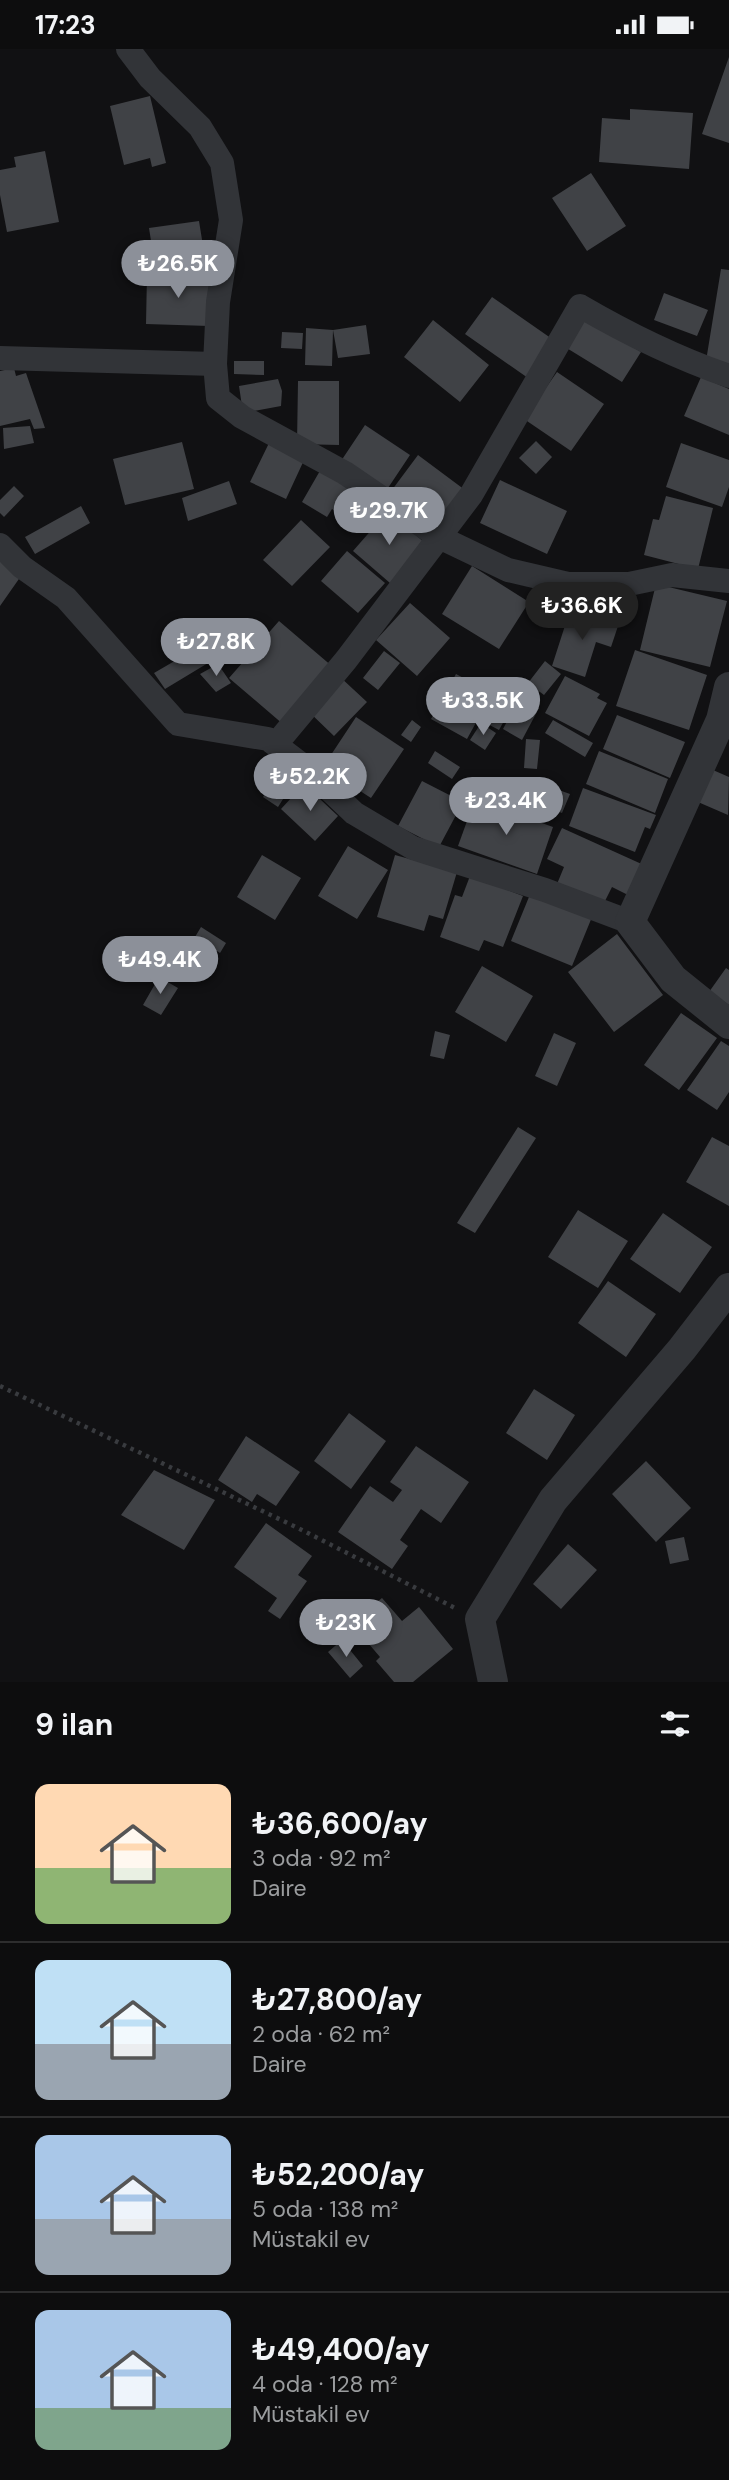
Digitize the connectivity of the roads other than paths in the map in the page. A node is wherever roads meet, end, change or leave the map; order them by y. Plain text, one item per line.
1 (128, 49) edge
2 (0, 358) edge
3 (215, 364) junction
4 (729, 376) edge
5 (439, 537) junction
6 (0, 545) edge
7 (729, 581) edge
8 (729, 687) edge
9 (721, 741) edge
10 (276, 744) junction
11 (630, 922) junction
12 (729, 1024) edge
13 (729, 1288) edge
14 (493, 1682) edge

1 - 3 street
2 - 3 street
3 - 5 street
4 - 5 street
5 - 7 street
5 - 10 street
6 - 10 street
8 - 9 street
9 - 11 street
10 - 11 street
11 - 12 street
13 - 14 street

